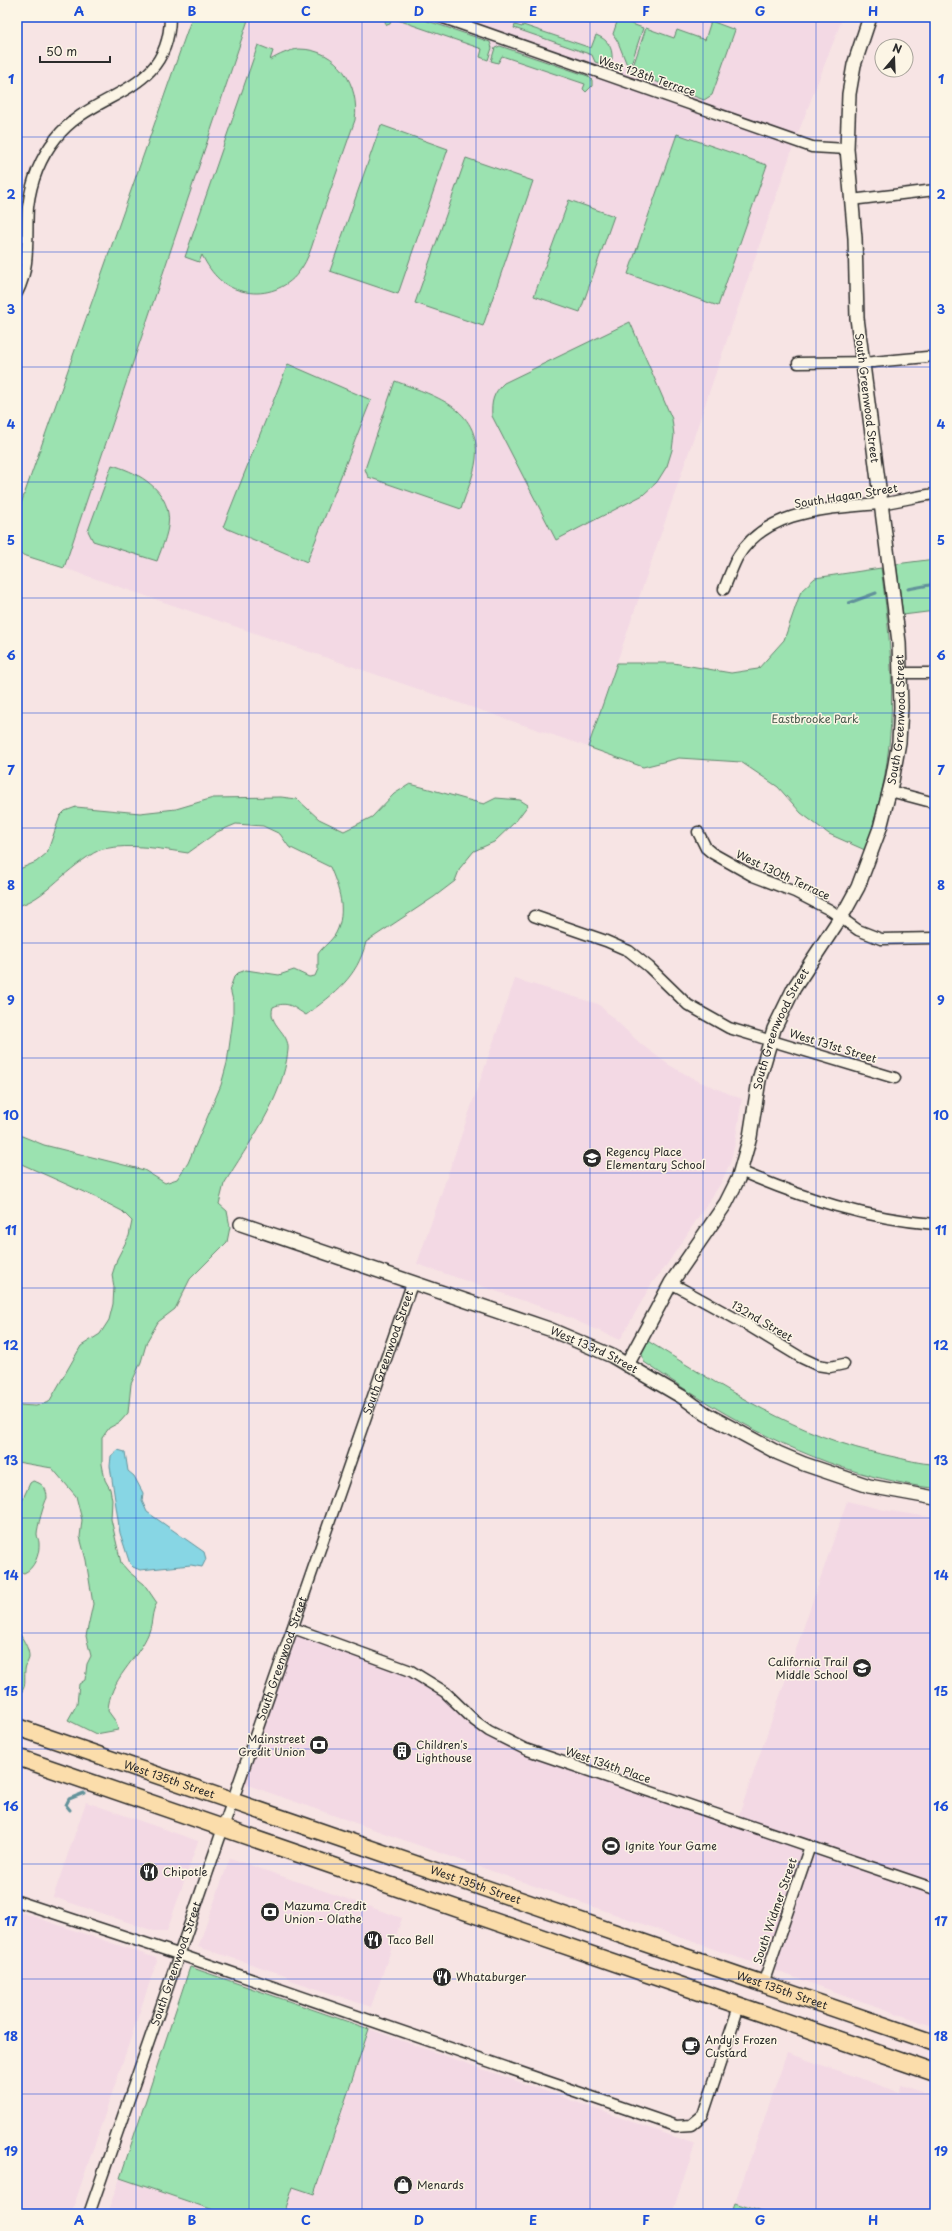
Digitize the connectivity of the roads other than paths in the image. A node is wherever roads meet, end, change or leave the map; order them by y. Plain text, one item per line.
1 (170, 17) edge
2 (441, 17) edge
3 (870, 17) edge
4 (847, 148) junction
5 (935, 190) edge
6 (851, 200) junction
7 (17, 293) edge
8 (927, 357) dead end
9 (862, 361) junction
10 (798, 363) dead end
11 (935, 494) edge
12 (881, 504) junction
13 (724, 589) dead end
14 (900, 673) junction
15 (935, 673) edge
16 (890, 792) junction
17 (935, 803) edge
18 (698, 832) dead end
19 (534, 916) dead end
20 (840, 918) junction
21 (935, 938) edge
22 (770, 1039) junction
23 (896, 1078) dead end
24 (740, 1171) junction
25 (241, 1224) dead end
26 (935, 1224) edge
27 (671, 1283) junction
28 (412, 1284) junction
29 (844, 1364) dead end
30 (627, 1365) junction
31 (935, 1498) edge
32 (292, 1628) junction
33 (17, 1727) edge
34 (17, 1757) edge
35 (233, 1800) junction
36 (223, 1828) junction
37 (810, 1846) junction
38 (935, 1889) edge
39 (17, 1901) edge
40 (178, 1954) junction
41 (763, 1984) junction
42 (739, 2006) junction
43 (935, 2043) edge
44 (935, 2073) edge
45 (89, 2214) edge

1 - 7 street
2 - 4 street, West 128th Terrace
3 - 4 street, South Greenwood Street
4 - 6 street, South Greenwood Street
5 - 6 street
6 - 9 street, South Greenwood Street
8 - 9 street
9 - 10 street
9 - 12 street, South Greenwood Street
11 - 12 street, South Hagan Street
12 - 13 street, South Hagan Street
12 - 14 street, South Greenwood Street
14 - 15 street
14 - 16 street, South Greenwood Street
16 - 17 street
16 - 20 street, South Greenwood Street
18 - 20 street, West 130th Terrace
19 - 22 street, West 131st Street
20 - 21 street, West 130th Terrace
20 - 22 street, South Greenwood Street
22 - 23 street, West 131st Street
22 - 24 street, South Greenwood Street
24 - 26 street
24 - 27 street, South Greenwood Street
25 - 28 street, West 133rd Street
27 - 29 street, 132nd Street
27 - 30 street, South Greenwood Street
28 - 30 street, West 133rd Street
28 - 32 street, South Greenwood Street
30 - 31 street, West 133rd Street
32 - 35 street, South Greenwood Street
32 - 37 street, West 134th Place
33 - 35 main road, West 135th Street
34 - 36 main road
35 - 36 street, South Greenwood Street
35 - 41 main road, West 135th Street
36 - 40 street, South Greenwood Street
36 - 42 main road
37 - 38 street, West 134th Place
37 - 41 street, South Widmer Street
39 - 40 street
40 - 42 street
40 - 45 street, South Greenwood Street
41 - 43 main road, West 135th Street
42 - 44 main road

